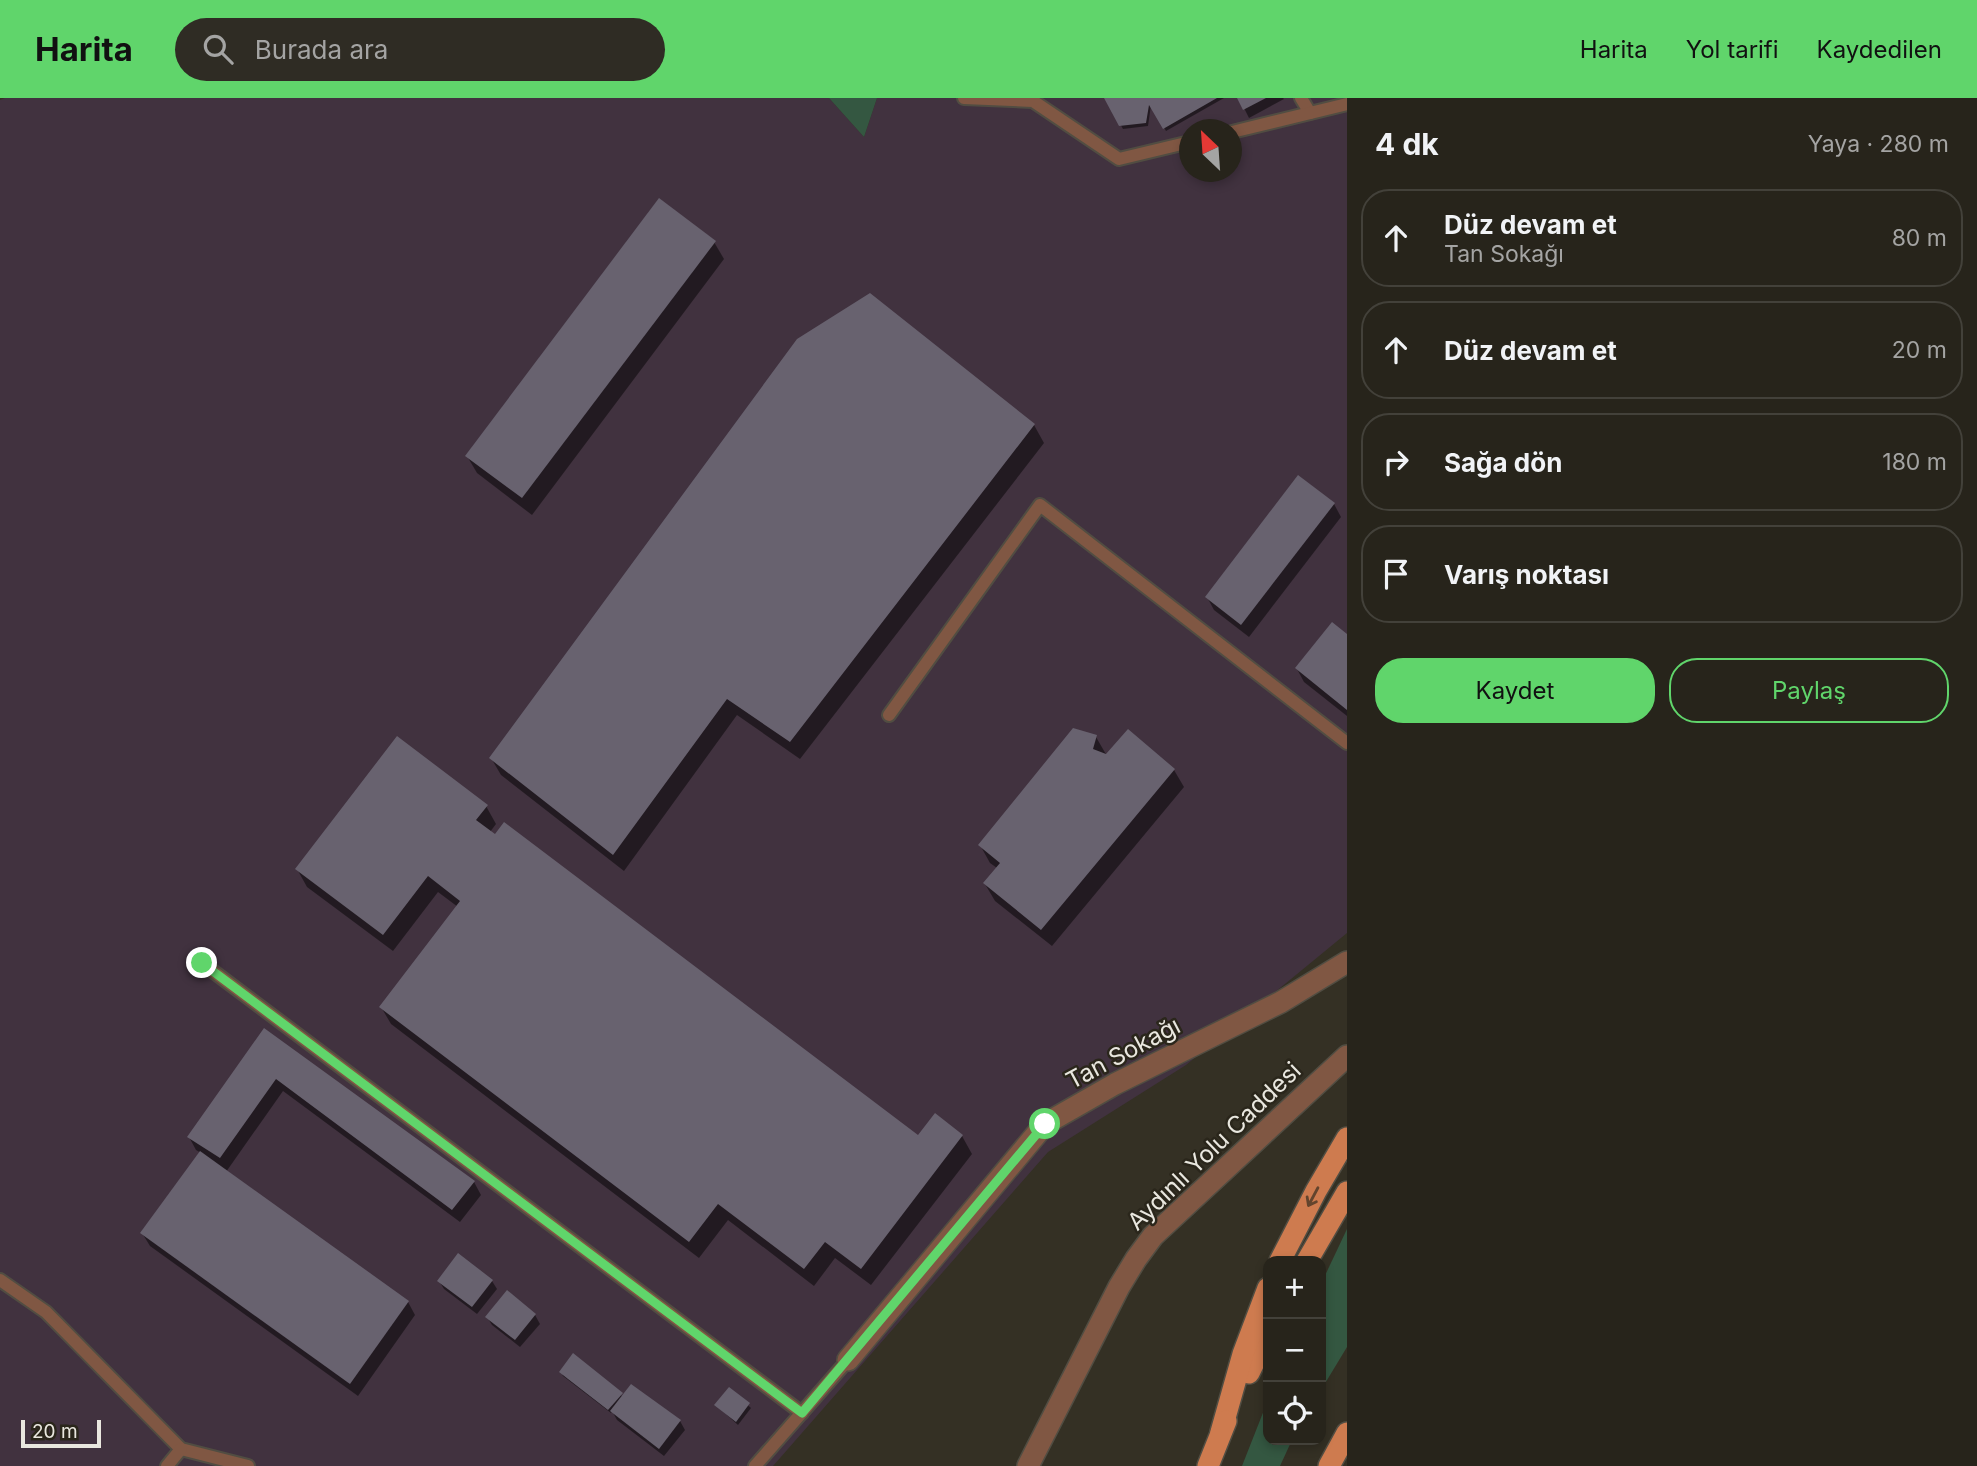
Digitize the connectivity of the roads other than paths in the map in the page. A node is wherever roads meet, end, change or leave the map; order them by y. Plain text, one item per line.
1 (964, 98) edge
2 (1301, 98) edge
3 (1347, 104) edge
4 (1310, 113) junction
5 (1242, 129) edge
6 (1179, 144) edge
7 (889, 715) dead end
8 (1347, 743) edge
9 (1347, 962) edge
10 (202, 963) dead end
11 (1347, 1056) edge
12 (1347, 1138) edge
13 (1347, 1192) edge
14 (1283, 1256) edge
15 (1310, 1256) edge
16 (0, 1280) edge
17 (1263, 1301) edge
18 (1263, 1345) edge
19 (848, 1360) joint
20 (802, 1413) junction
21 (1222, 1432) junction
22 (1347, 1433) edge
23 (181, 1449) junction
24 (167, 1466) edge
25 (248, 1466) edge
26 (755, 1466) edge
27 (1028, 1466) edge
28 (1208, 1466) edge
29 (1329, 1466) edge

1 - 6 lane
2 - 4 lane
3 - 4 lane
4 - 5 lane
7 - 8 lane
9 - 19 street, Tan Sokağı
10 - 20 lane
11 - 27 street, Aydınlı Yolu Caddesi
12 -> 14 main road
13 - 15 main road
16 - 23 lane
17 - 21 main road
18 - 21 main road
19 - 20 lane
20 - 26 lane
21 - 28 main road
22 - 29 main road
23 - 24 lane
23 - 25 lane

